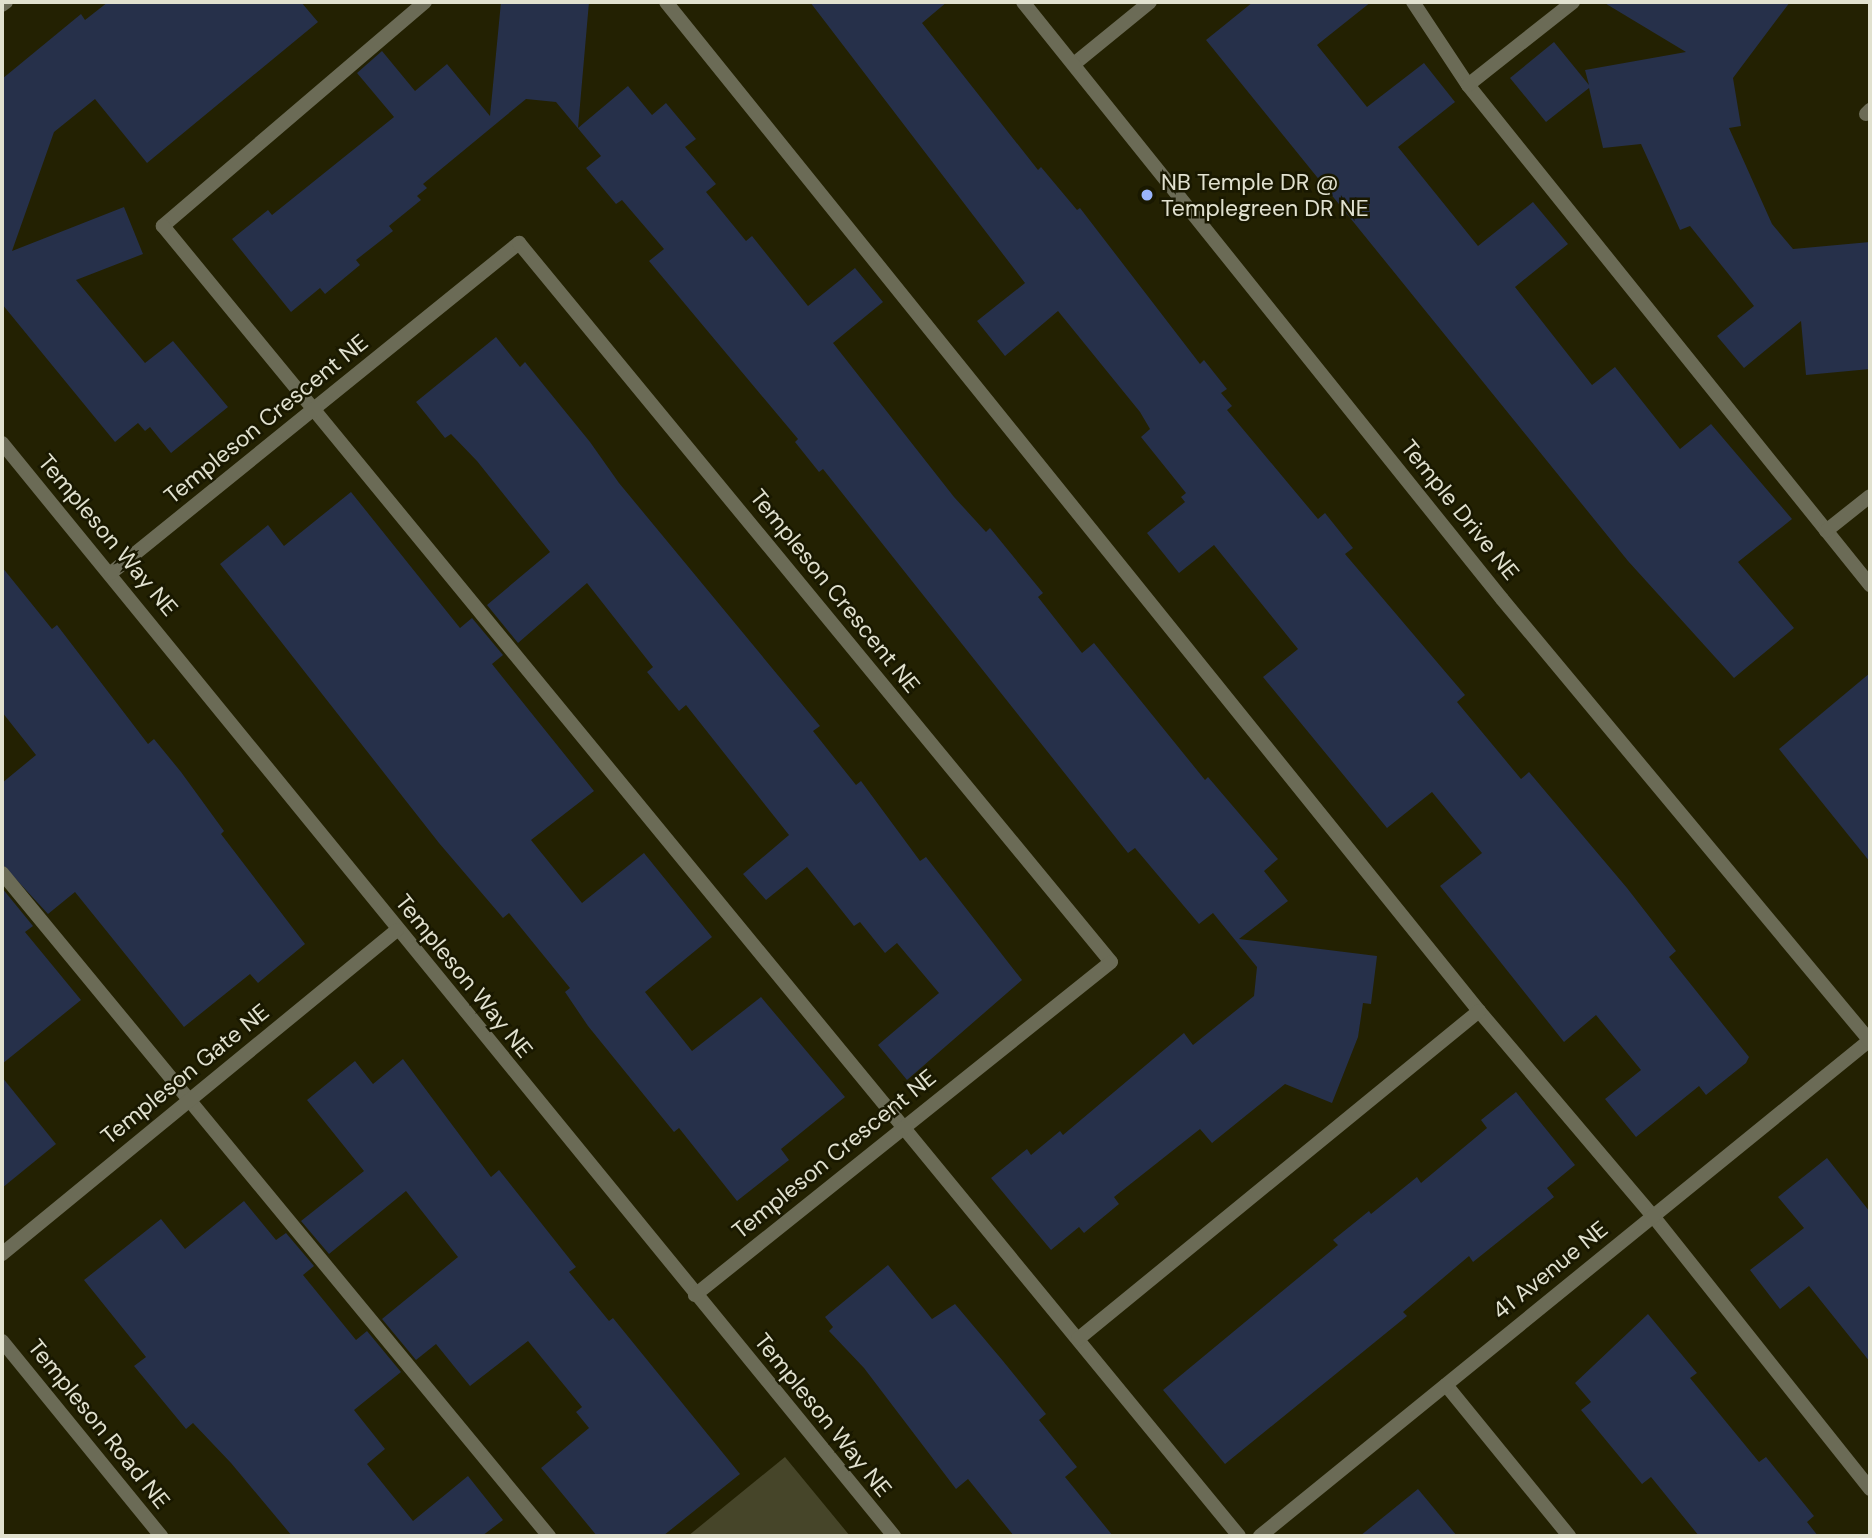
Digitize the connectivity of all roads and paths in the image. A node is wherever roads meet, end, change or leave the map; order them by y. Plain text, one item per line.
1 (425, 2) edge
2 (667, 2) edge
3 (1023, 2) edge
4 (1150, 2) edge
5 (1413, 2) edge
6 (1573, 2) edge
7 (1074, 64) junction
8 (1468, 85) junction
9 (316, 410) junction
10 (2, 443) edge
11 (1870, 496) edge
12 (1826, 531) junction
13 (111, 573) junction
14 (1870, 585) edge
15 (2, 873) edge
16 (397, 930) junction
17 (1479, 1011) junction
18 (1870, 1040) edge
19 (189, 1101) junction
20 (903, 1128) junction
21 (1653, 1216) junction
22 (2, 1254) edge
23 (695, 1295) junction
24 (1078, 1339) junction
25 (2, 1341) edge
26 (1446, 1385) junction
27 (1870, 1489) edge
28 (161, 1536) edge
29 (549, 1536) edge
30 (894, 1536) edge
31 (1239, 1536) edge
32 (1260, 1536) edge
33 (1569, 1536) edge

1 - 9 street
2 - 17 street
3 - 7 street, Temple Drive NE
4 - 7 street
5 - 8 street
6 - 8 street
7 - 18 street, Temple Drive NE
8 - 12 street
9 - 13 street, Templeson Crescent NE
9 - 20 street
9 - 20 street, Templeson Crescent NE
10 - 13 street, Templeson Way NE
11 - 12 street
12 - 14 street
13 - 16 street, Templeson Way NE
15 - 19 street
16 - 19 street, Templeson Gate NE
16 - 23 street, Templeson Way NE
17 - 21 street
17 - 24 street
18 - 21 street, 41 Avenue NE
19 - 22 street, Templeson Gate NE
19 - 29 street
20 - 23 street, Templeson Crescent NE
20 - 24 street
21 - 26 street, 41 Avenue NE
21 - 27 street
23 - 30 street, Templeson Way NE
24 - 31 street
25 - 28 street, Templeson Road NE
26 - 32 street, 41 Avenue NE
26 - 33 street

